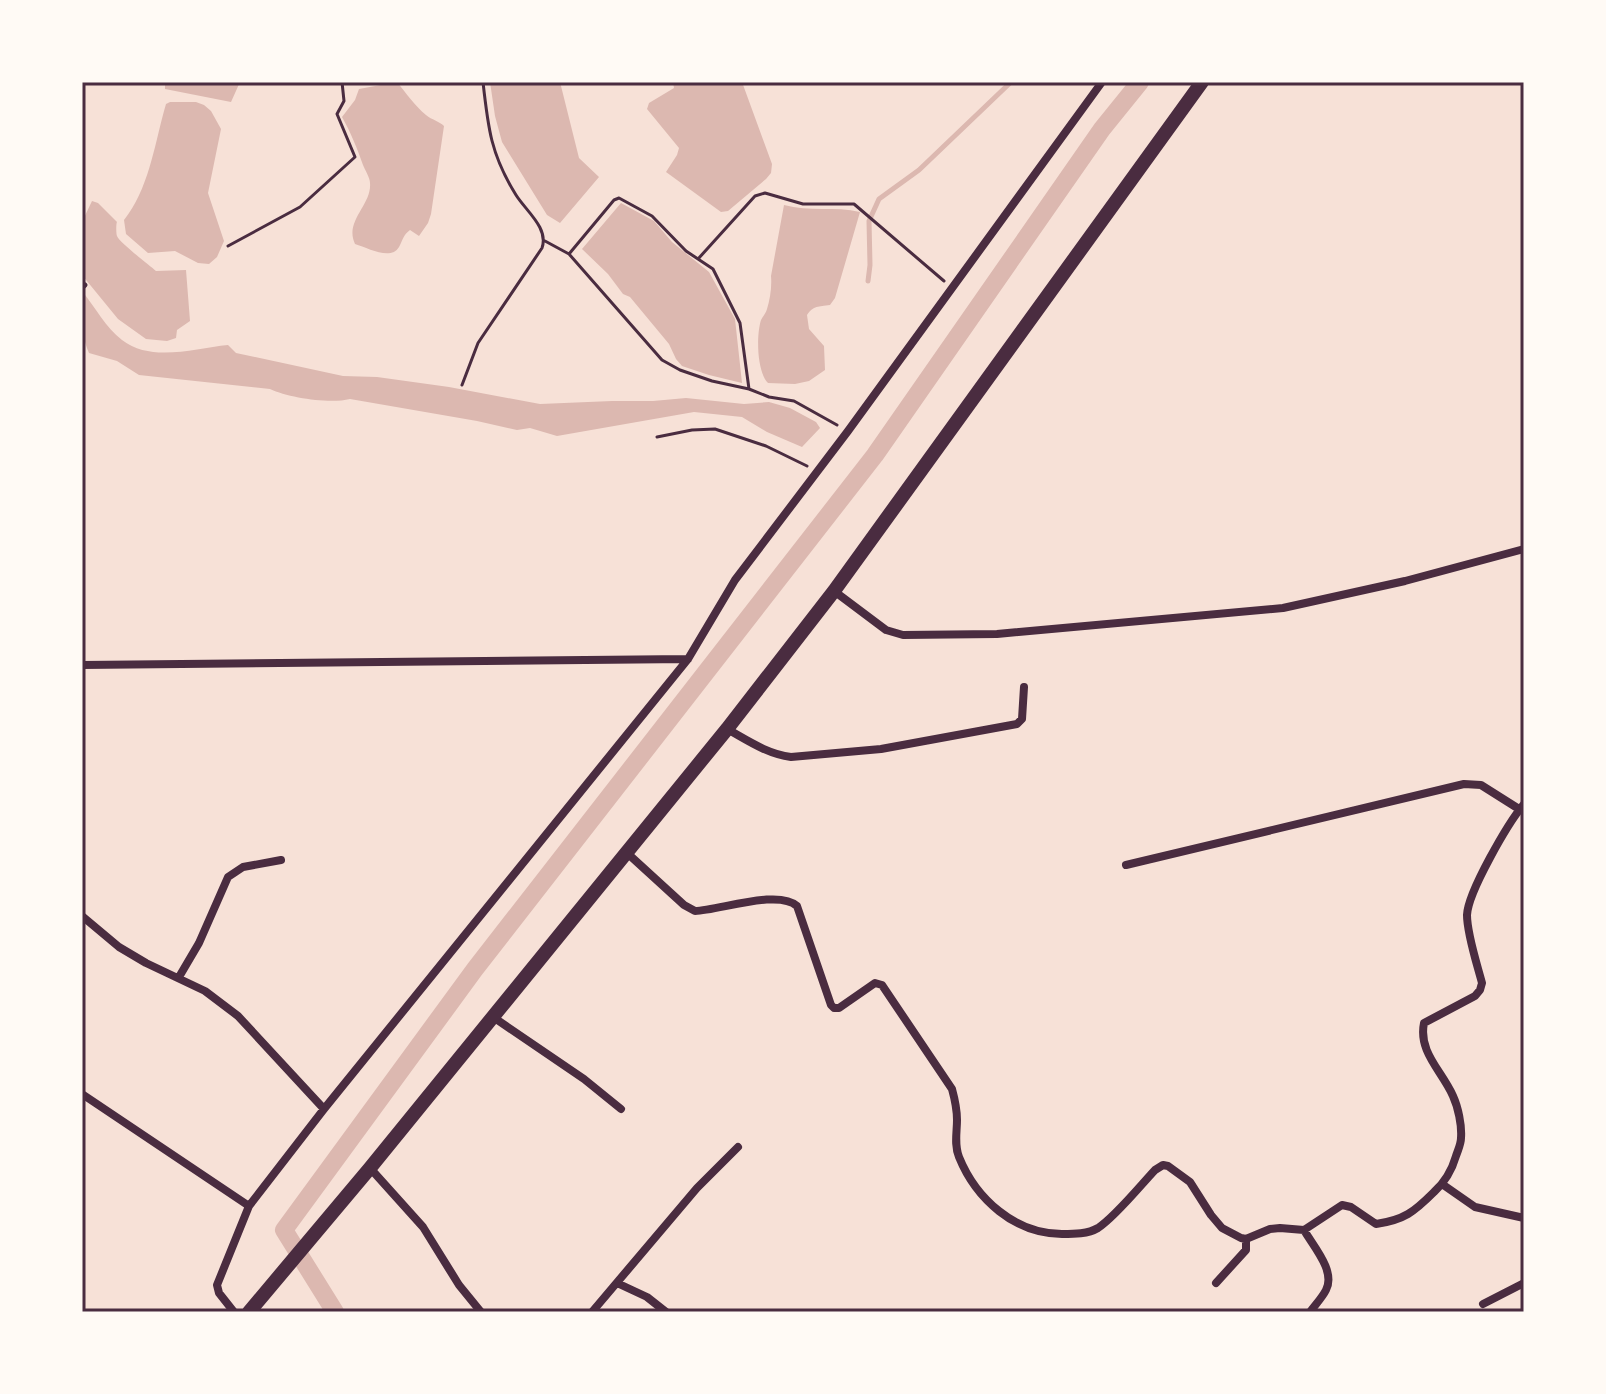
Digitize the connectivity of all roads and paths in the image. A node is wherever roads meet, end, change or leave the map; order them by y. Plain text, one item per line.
1 (342, 82) edge
2 (483, 82) edge
3 (1102, 82) edge
4 (1202, 82) edge
5 (545, 241) junction
6 (228, 246) dead end
7 (569, 254) junction
8 (698, 259) junction
9 (952, 289) junction
10 (462, 385) dead end
11 (749, 389) junction
12 (848, 431) junction
13 (657, 437) dead end
14 (817, 471) junction
15 (1524, 549) edge
16 (834, 591) junction
17 (688, 659) junction
18 (82, 665) edge
19 (1024, 687) dead end
20 (727, 729) junction
21 (1522, 806) edge
22 (626, 852) junction
23 (281, 860) dead end
24 (1126, 865) dead end
25 (82, 916) edge
26 (179, 977) junction
27 (493, 1017) junction
28 (82, 1094) edge
29 (324, 1109) junction
30 (621, 1109) dead end
31 (738, 1147) dead end
32 (370, 1168) junction
33 (1442, 1184) junction
34 (249, 1206) junction
35 (1524, 1218) edge
36 (1304, 1230) junction
37 (1246, 1239) junction
38 (617, 1283) junction
39 (1216, 1283) dead end
40 (1524, 1283) edge
41 (1483, 1304) dead end
42 (234, 1312) edge
43 (249, 1312) edge
44 (481, 1312) edge
45 (592, 1312) edge
46 (666, 1312) edge
47 (1310, 1312) edge

1 - 6 path
2 - 5 path
3 - 9 street
4 - 16 main road
5 - 7 path
5 - 10 path
7 - 8 path
7 - 11 path
8 - 9 path
8 - 11 path
9 - 12 street
11 - 12 path
12 - 14 street
13 - 14 path
14 - 17 street
15 - 16 street
16 - 20 main road
17 - 18 street
17 - 29 street
19 - 20 street
20 - 22 main road
21 - 24 street
21 - 33 street
22 - 27 main road
22 - 37 street
23 - 26 street
25 - 26 street
26 - 29 street
27 - 30 street
27 - 32 main road
28 - 34 street
29 - 34 street
31 - 38 street
32 - 43 main road
32 - 44 street
33 - 35 street
33 - 36 street
34 - 42 street
36 - 37 street
36 - 47 street
37 - 39 street
38 - 45 street
38 - 46 street
40 - 41 street

